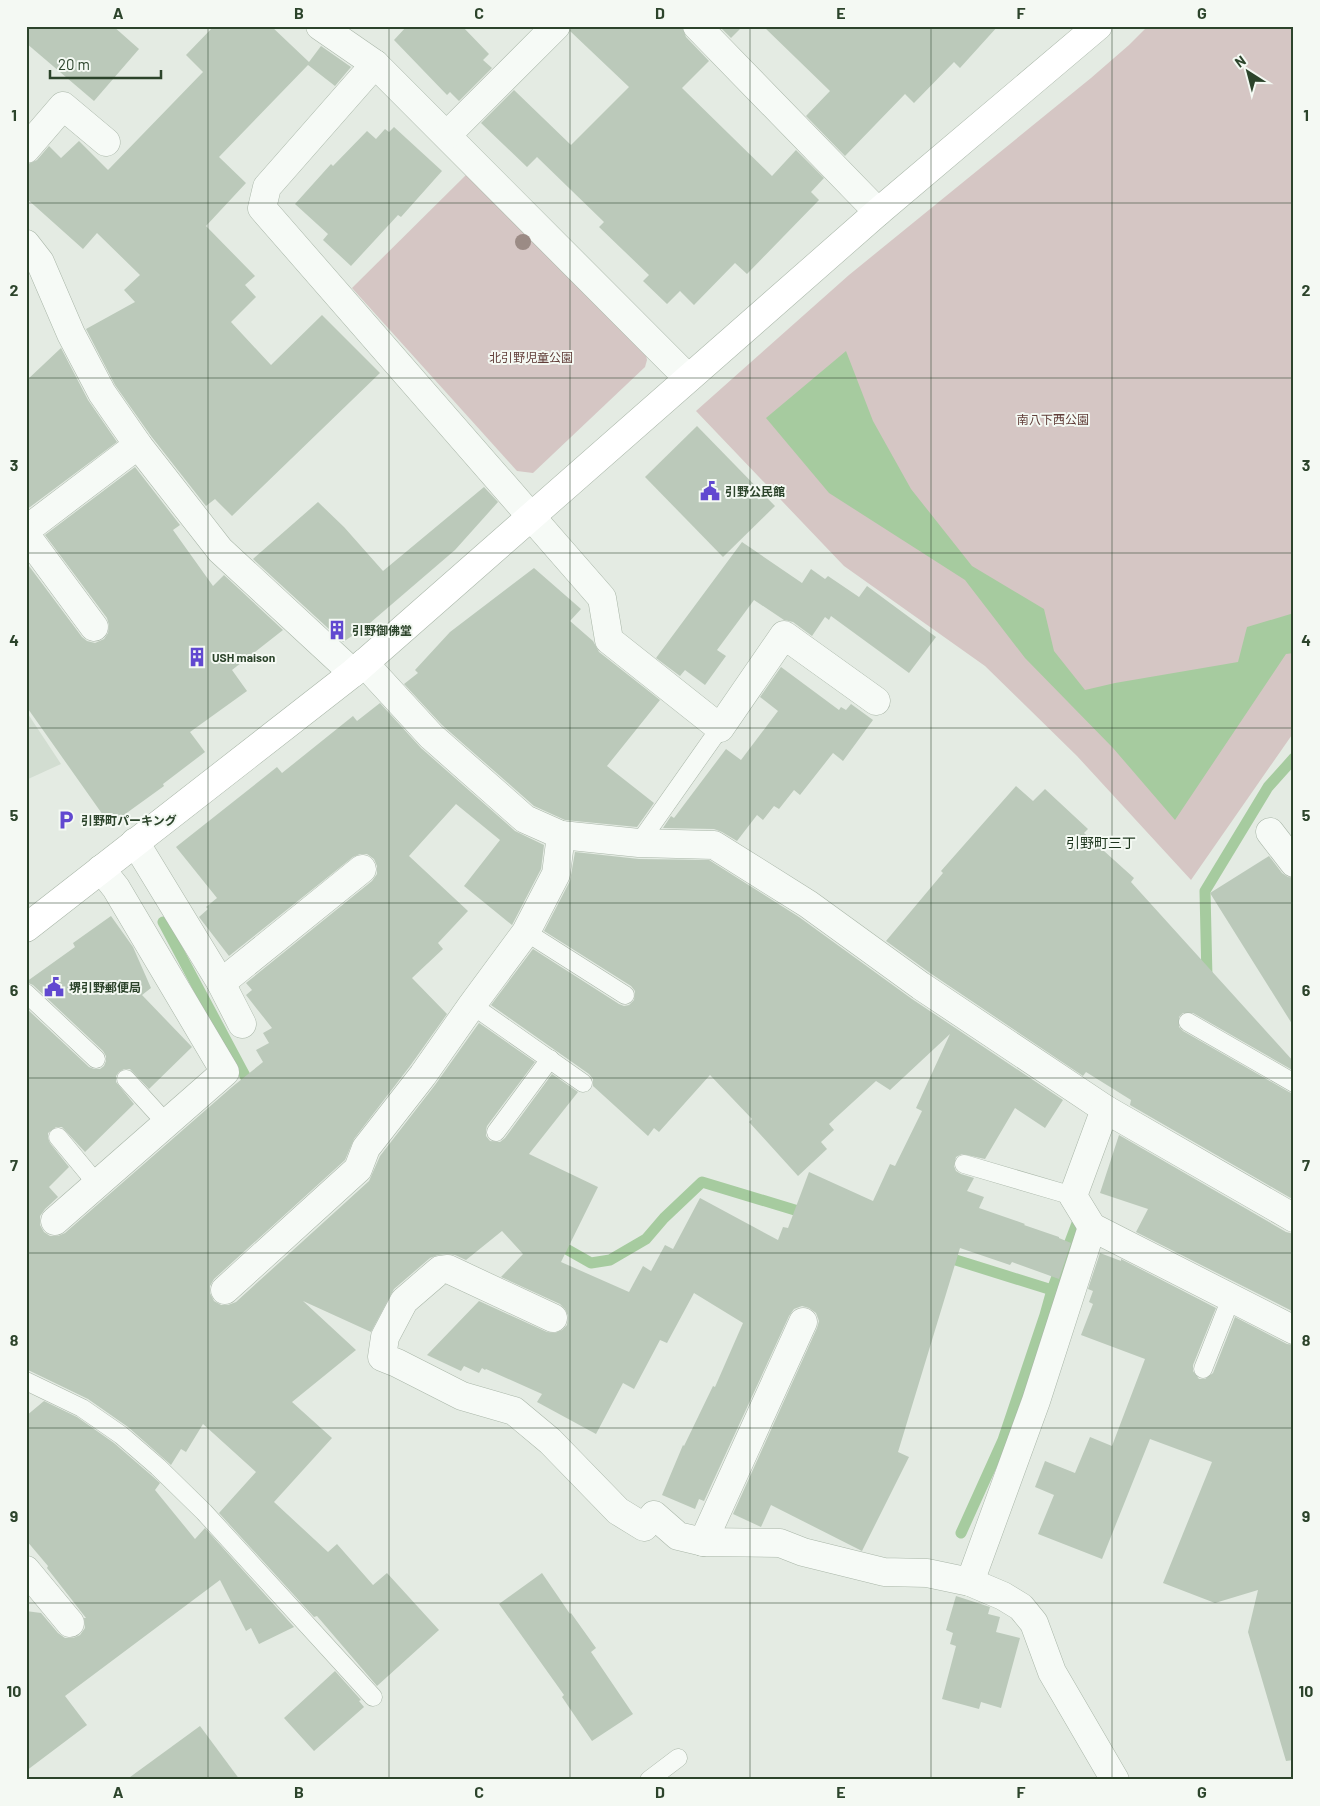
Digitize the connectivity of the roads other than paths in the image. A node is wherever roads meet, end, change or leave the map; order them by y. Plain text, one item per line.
1 (320, 26) edge
2 (556, 26) edge
3 (697, 26) edge
4 (1098, 26) edge
5 (375, 64) junction
6 (447, 135) junction
7 (106, 142) dead end
8 (26, 149) edge
9 (878, 212) junction
10 (26, 244) edge
11 (688, 378) junction
12 (138, 445) junction
13 (531, 516) junction
14 (26, 530) edge
15 (26, 535) edge
16 (94, 627) dead end
17 (358, 668) junction
18 (876, 701) dead end
19 (720, 728) junction
20 (1270, 832) dead end
21 (561, 835) junction
22 (135, 842) junction
23 (639, 843) junction
24 (1294, 863) edge
25 (101, 869) junction
26 (362, 869) dead end
27 (26, 928) edge
28 (526, 932) junction
29 (222, 983) junction
30 (26, 993) edge
31 (624, 995) dead end
32 (472, 1004) junction
33 (1188, 1022) dead end
34 (242, 1024) dead end
35 (96, 1059) dead end
36 (550, 1059) junction
37 (126, 1079) dead end
38 (583, 1083) dead end
39 (1294, 1083) edge
40 (1105, 1109) junction
41 (166, 1123) junction
42 (496, 1132) dead end
43 (58, 1137) dead end
44 (964, 1164) dead end
45 (97, 1184) junction
46 (1073, 1196) junction
47 (1294, 1218) edge
48 (55, 1221) dead end
49 (1092, 1226) junction
50 (225, 1290) dead end
51 (1231, 1298) junction
52 (553, 1318) dead end
53 (803, 1322) dead end
54 (1294, 1330) edge
55 (1203, 1369) dead end
56 (26, 1381) edge
57 (703, 1542) junction
58 (26, 1570) edge
59 (970, 1582) junction
60 (70, 1623) dead end
61 (373, 1697) dead end
62 (678, 1758) dead end
63 (649, 1780) edge
64 (1115, 1780) edge

1 - 5 street
2 - 6 street
3 - 9 street
4 - 9 street
5 - 6 street
5 - 13 street
6 - 11 street
7 - 8 street
9 - 11 street
10 - 12 street
11 - 13 street
12 - 14 street
12 - 17 street
13 - 17 street
13 - 19 street
15 - 16 street
17 - 21 street
17 - 22 street
18 - 19 street
19 - 23 lane
20 - 24 street
21 - 23 street
21 - 28 street
22 - 25 street
22 - 29 street
23 - 40 street
25 - 27 street
25 - 41 street
26 - 29 street
28 - 31 lane
28 - 32 street
29 - 34 street
30 - 35 lane
32 - 36 lane
32 - 50 street
33 - 39 lane
36 - 38 lane
36 - 42 lane
37 - 41 lane
40 - 46 street
40 - 47 street
41 - 45 street
43 - 45 lane
44 - 46 lane
45 - 48 street
46 - 49 street
49 - 51 street
49 - 59 street
51 - 54 street
51 - 55 lane
52 - 57 street
53 - 57 street
56 - 61 lane
57 - 59 street
58 - 60 street
59 - 64 street
62 - 63 lane

